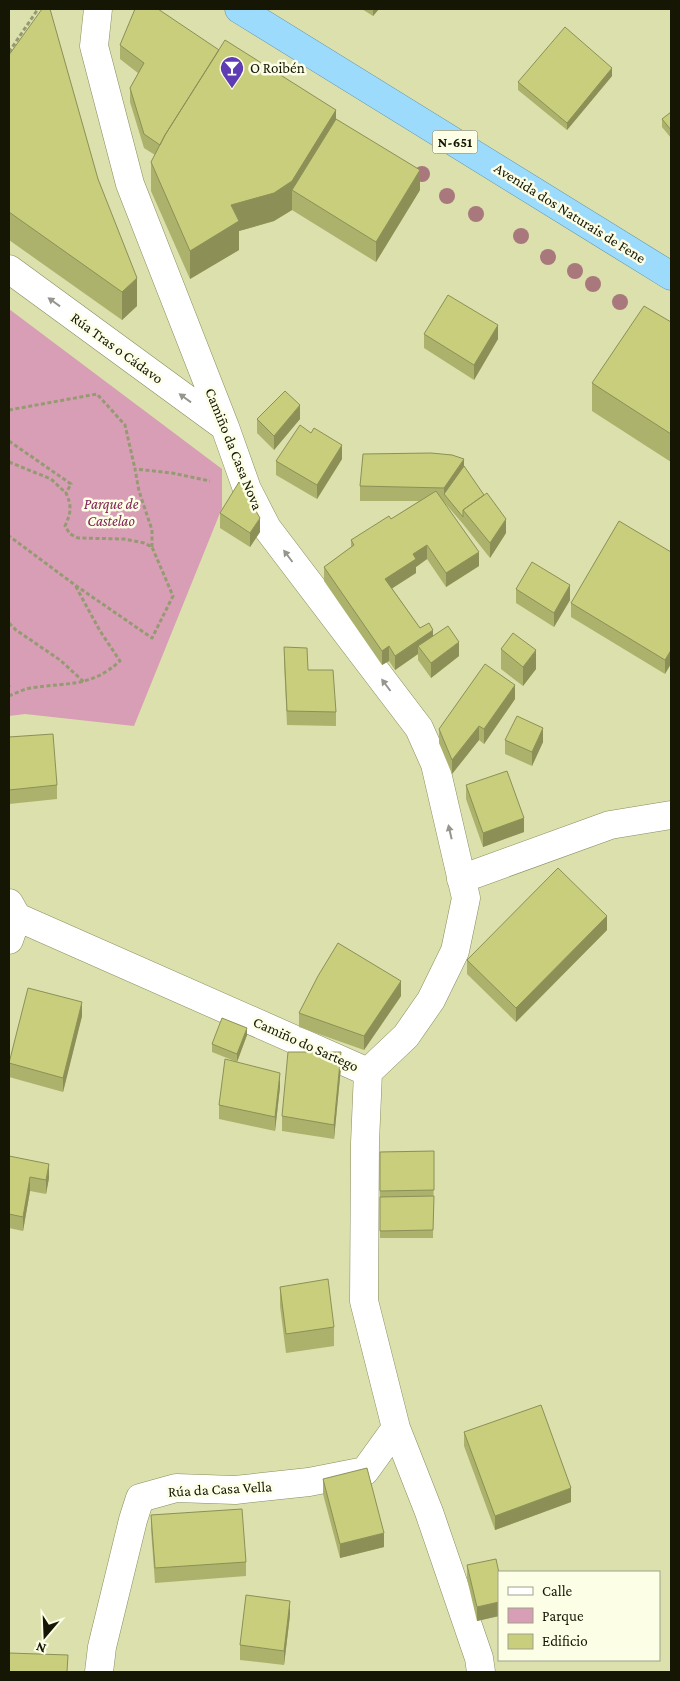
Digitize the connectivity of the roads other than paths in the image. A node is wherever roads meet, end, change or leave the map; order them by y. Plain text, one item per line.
1 (98, 9) edge
2 (238, 9) edge
3 (9, 269) edge
4 (671, 276) edge
5 (225, 427) junction
6 (671, 815) edge
7 (461, 879) junction
8 (12, 920) edge
9 (368, 1072) junction
10 (396, 1428) junction
11 (98, 1672) edge
12 (481, 1672) edge

1 - 5 street, Camiño da Casa Nova
2 - 4 highway, Avenida dos Naturais de Fene / N-651
5 -> 3 street, Rúa Tras o Cádavo
7 -> 5 street, Camiño da Casa Nova
6 - 7 street
7 - 9 street, Camiño do Sartego
8 - 9 street, Camiño do Sartego
9 - 10 street
10 - 11 street, Rúa da Casa Vella
10 - 12 street

